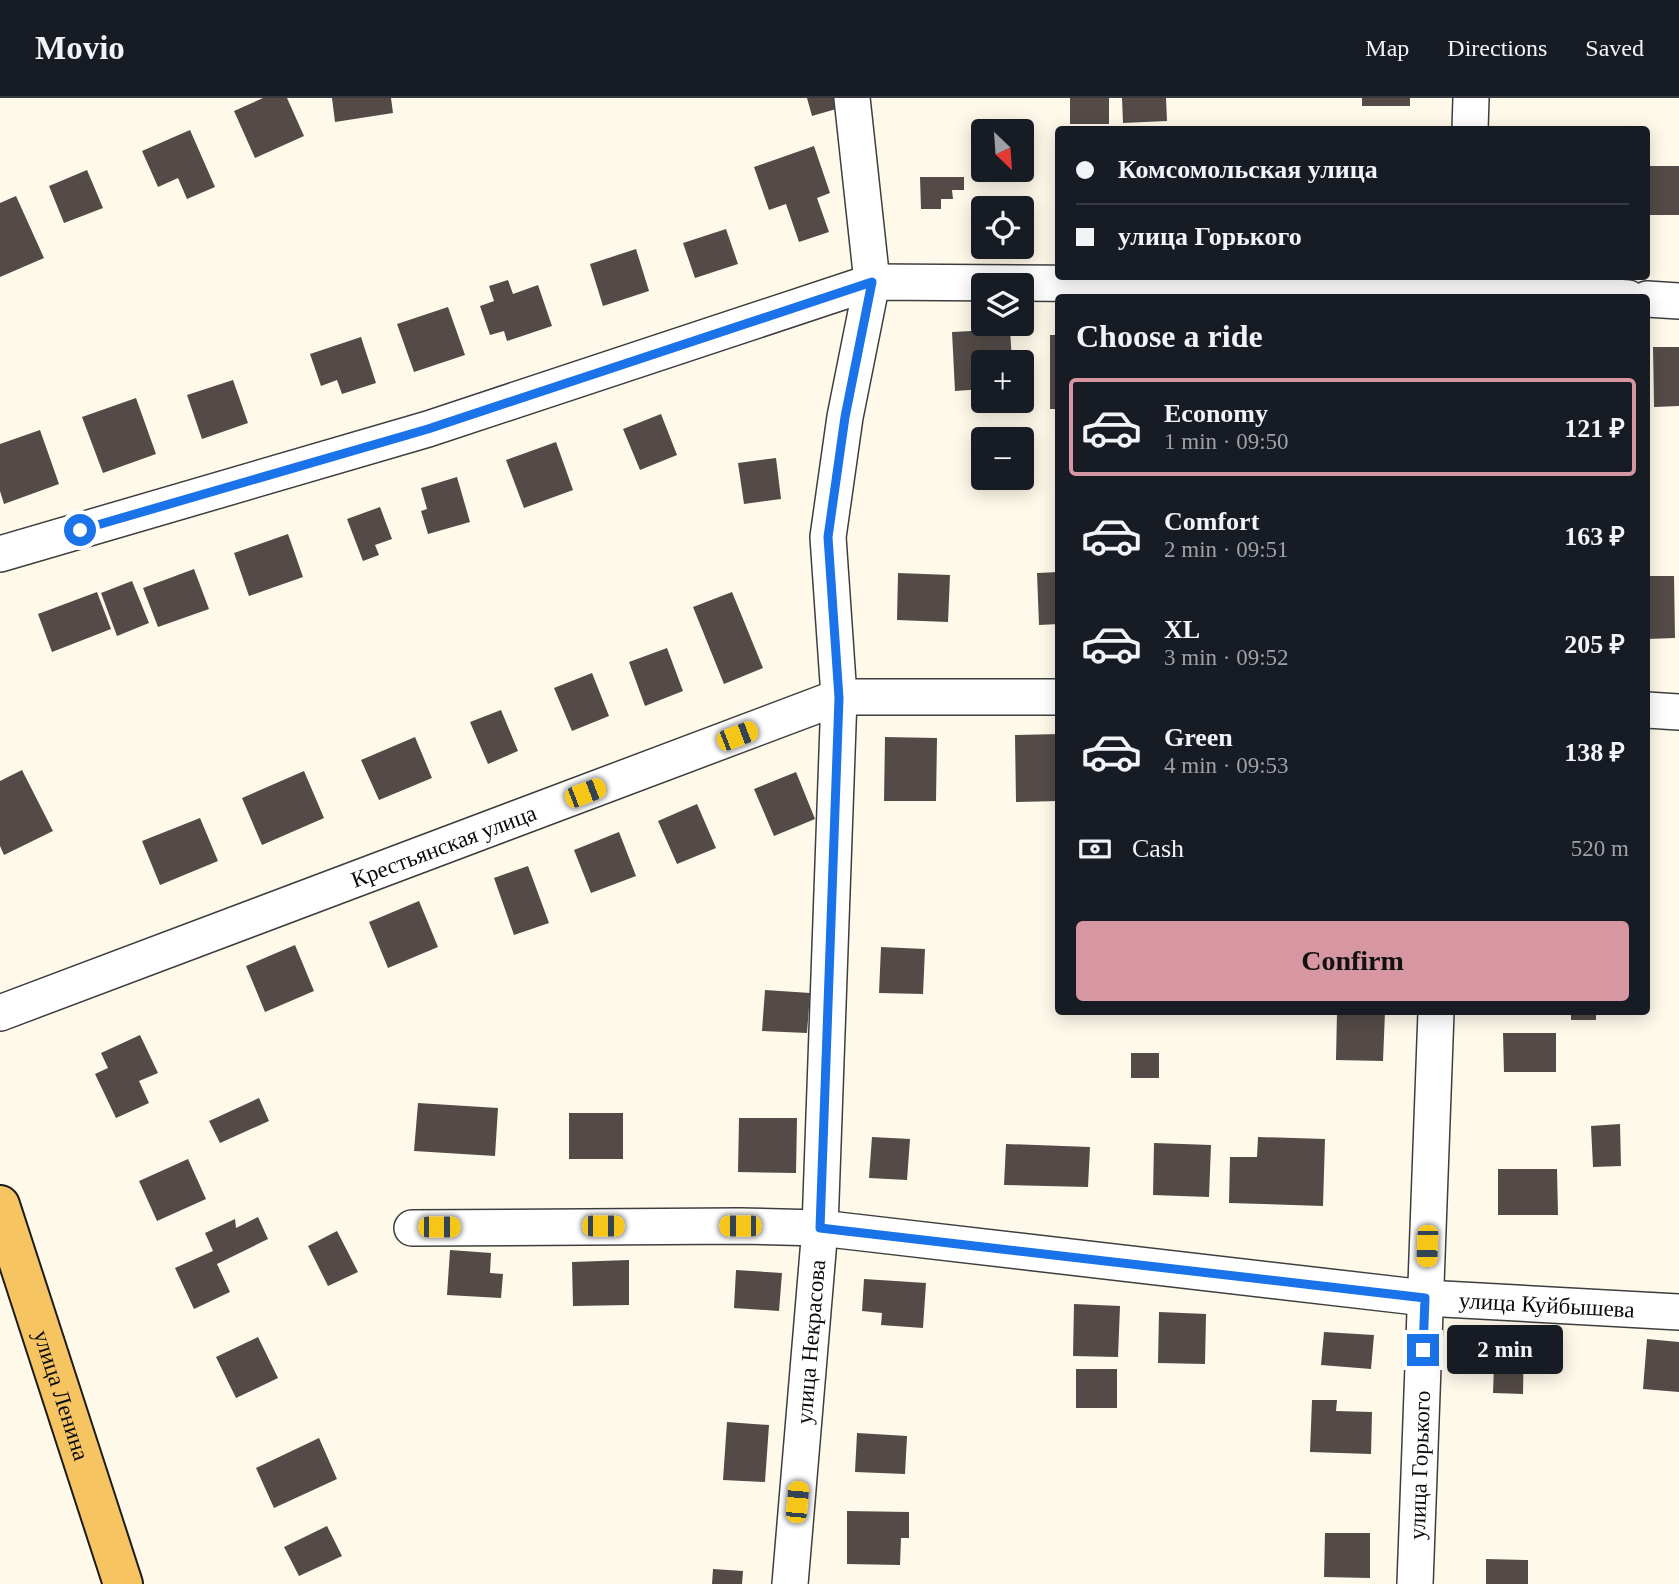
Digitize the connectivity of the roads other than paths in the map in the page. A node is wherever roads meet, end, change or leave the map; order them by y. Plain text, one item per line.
1 (852, 98) edge
2 (1471, 98) edge
3 (1470, 126) edge
4 (872, 282) junction
5 (1464, 287) edge
6 (1568, 294) edge
7 (1650, 299) edge
8 (1679, 301) edge
9 (0, 554) edge
10 (1055, 697) edge
11 (839, 698) junction
12 (1650, 710) edge
13 (1679, 712) edge
14 (0, 1013) edge
15 (1436, 1015) edge
16 (0, 1205) edge
17 (412, 1228) dead end
18 (820, 1228) junction
19 (1425, 1298) junction
20 (1679, 1312) edge
21 (123, 1584) edge
22 (790, 1584) edge
23 (1415, 1584) edge

1 - 4 street, улица Некрасова
2 - 3 street
4 - 5 street
4 - 9 street
4 - 11 street, улица Некрасова
5 - 6 street
7 - 8 street
10 - 11 street, Крестьянская улица
11 - 14 street, Крестьянская улица
11 - 18 street, улица Некрасова
12 - 13 street
15 - 19 street, улица Горького
16 - 21 main road, улица Ленина
17 - 18 street, улица Куйбышева
18 - 19 street, улица Куйбышева
18 - 22 street, улица Некрасова
19 - 20 street, улица Куйбышева
19 - 23 street, улица Горького

